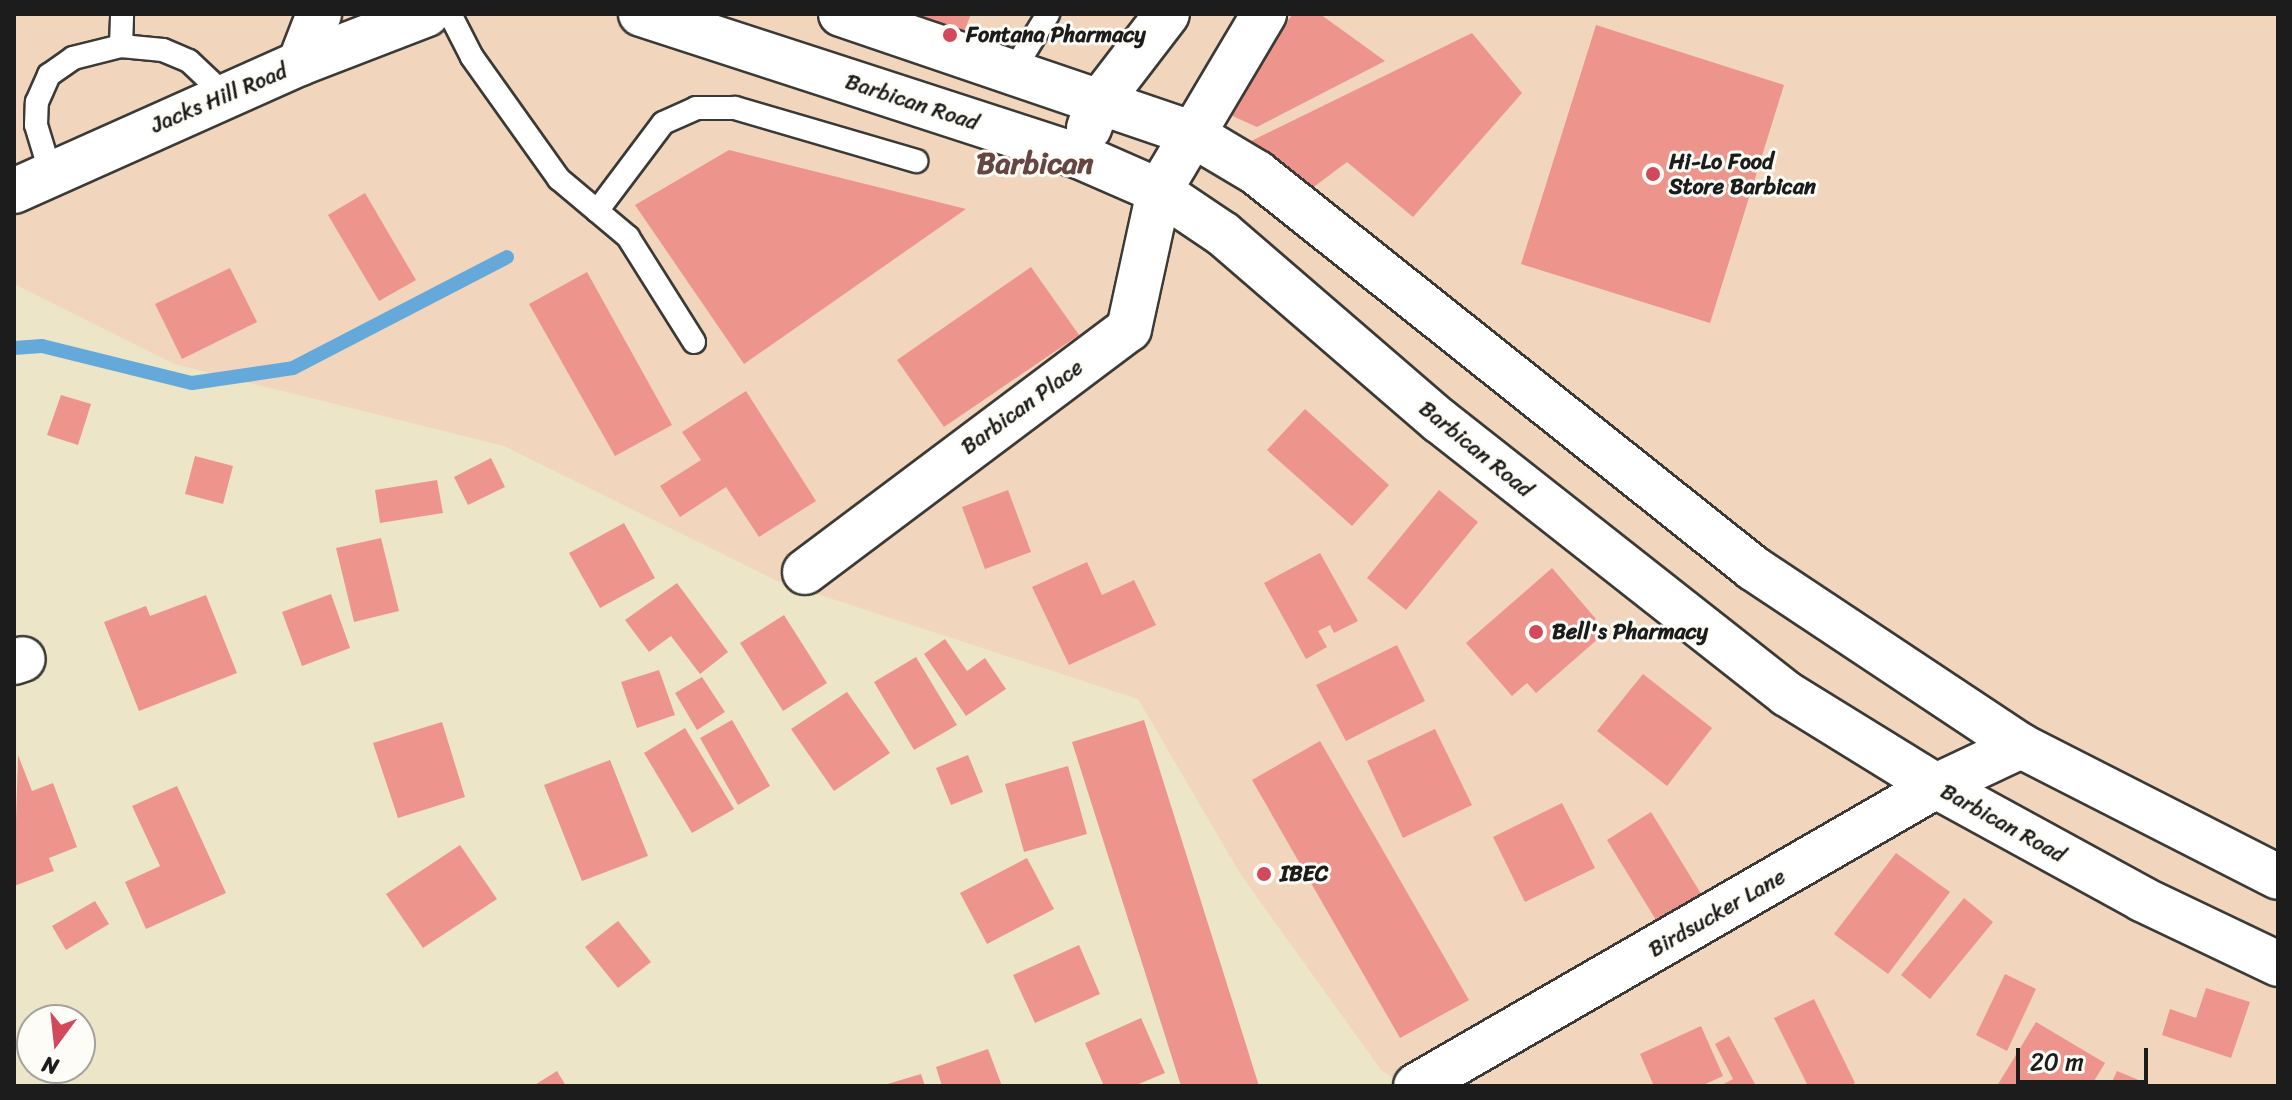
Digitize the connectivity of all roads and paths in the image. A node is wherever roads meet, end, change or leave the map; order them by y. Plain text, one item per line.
1 (122, 14) edge
2 (319, 14) edge
3 (427, 14) edge
4 (450, 14) edge
5 (641, 14) edge
6 (841, 14) edge
7 (1048, 14) edge
8 (1167, 14) edge
9 (1264, 14) edge
10 (121, 46) junction
11 (300, 63) junction
12 (1010, 76) junction
13 (226, 96) junction
14 (1098, 104) junction
15 (1190, 133) junction
16 (1079, 156) junction
17 (916, 161) dead end
18 (32, 181) edge
19 (1159, 191) junction
20 (597, 211) junction
21 (694, 342) dead end
22 (805, 572) dead end
23 (2021, 746) junction
24 (1936, 786) junction
25 (2278, 877) edge
26 (2278, 964) edge
27 (1464, 1074) edge
28 (1416, 1086) edge

1 - 10 lane
2 - 11 main road
3 - 11 main road, Jacks Hill Road
4 - 20 lane
5 - 16 main road, Barbican Road
6 - 12 main road
7 - 12 lane
8 - 14 main road
9 - 15 main road, Barbican Place
10 - 13 lane
10 - 18 lane
11 - 13 main road, Jacks Hill Road
12 - 14 main road
13 - 18 main road, Jacks Hill Road
14 - 15 main road
14 - 16 main road
15 - 19 main road, Barbican Place
15 - 23 main road
16 - 19 main road, Barbican Road
17 - 20 lane
19 - 22 main road, Barbican Place
19 - 24 main road, Barbican Road
20 - 21 lane
23 - 24 main road, Birdsucker Lane
23 - 25 main road
24 - 26 main road, Barbican Road
24 - 27 main road, Birdsucker Lane
27 - 28 main road, Birdsucker Lane

